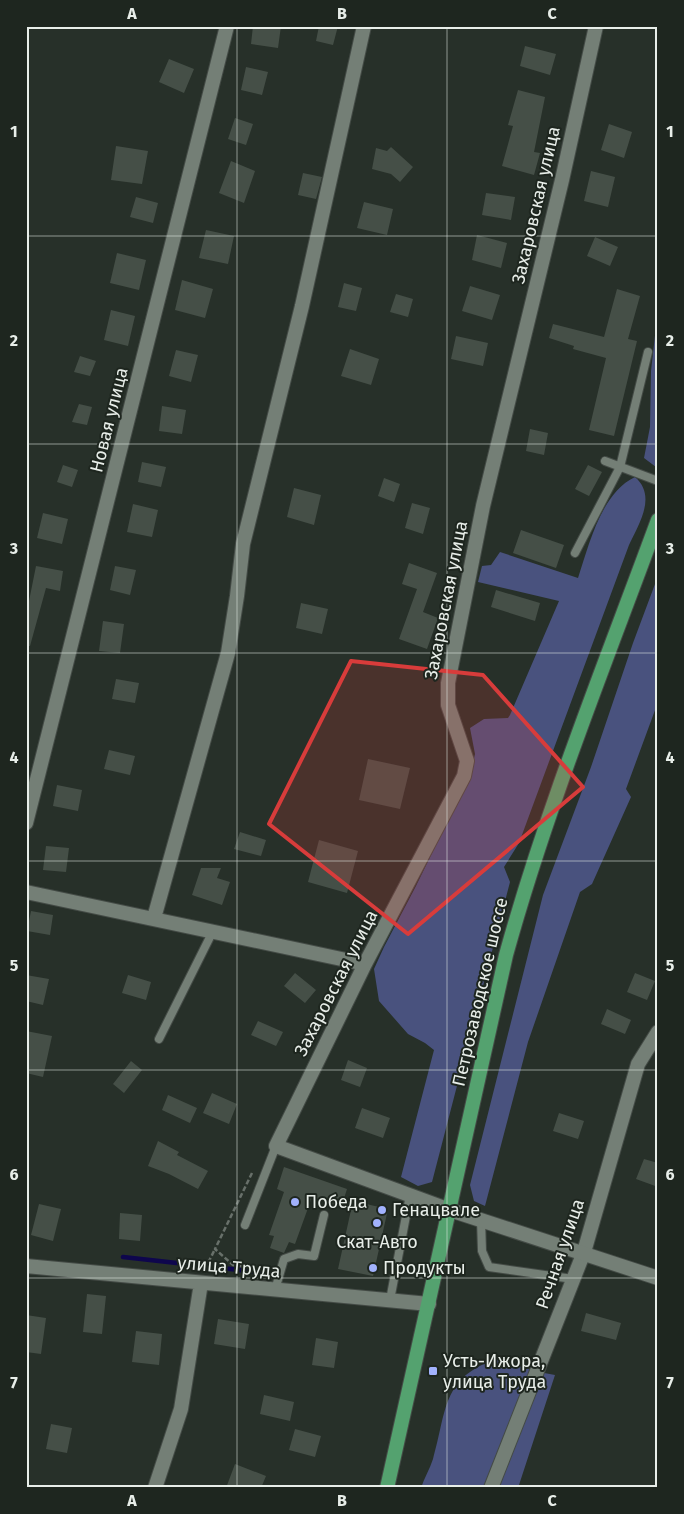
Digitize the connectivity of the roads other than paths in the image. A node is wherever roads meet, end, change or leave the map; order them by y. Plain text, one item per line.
1 (227, 26) edge
2 (364, 26) edge
3 (596, 26) edge
4 (648, 352) dead end
5 (605, 461) dead end
6 (620, 467) junction
7 (658, 481) edge
8 (658, 520) edge
9 (575, 553) dead end
10 (26, 823) edge
11 (26, 892) edge
12 (154, 918) junction
13 (213, 931) junction
14 (365, 964) junction
15 (658, 1032) edge
16 (159, 1039) dead end
17 (276, 1146) junction
18 (410, 1196) junction
19 (450, 1210) junction
20 (324, 1215) dead end
21 (481, 1220) junction
22 (245, 1225) dead end
23 (584, 1252) junction
24 (26, 1266) edge
25 (203, 1277) junction
26 (658, 1278) edge
27 (573, 1280) junction
28 (276, 1290) junction
29 (390, 1300) junction
30 (429, 1304) junction
31 (155, 1488) edge
32 (387, 1488) edge
33 (491, 1488) edge

1 - 10 street, Новая улица
2 - 12 street
3 - 14 street, Захаровская улица
4 - 6 lane
5 - 6 lane
6 - 7 lane
6 - 9 lane
8 - 19 main road, Петрозаводское шоссе
11 - 12 street
12 - 13 street
13 - 14 street
13 - 16 lane
14 - 17 street, Захаровская улица
15 - 23 street, Речная улица
17 - 18 street
17 - 22 lane
18 - 19 street
18 - 29 lane
19 - 21 street
19 - 30 main road, Петрозаводское шоссе
20 - 28 lane
21 - 23 street
21 - 27 lane
23 - 26 street
23 - 27 street, Речная улица
24 - 25 street, улица Труда
25 - 28 street, улица Труда
25 - 31 street
27 - 33 street, Речная улица
28 - 29 street, улица Труда
29 - 30 street, улица Труда
30 - 32 main road, Петрозаводское шоссе

